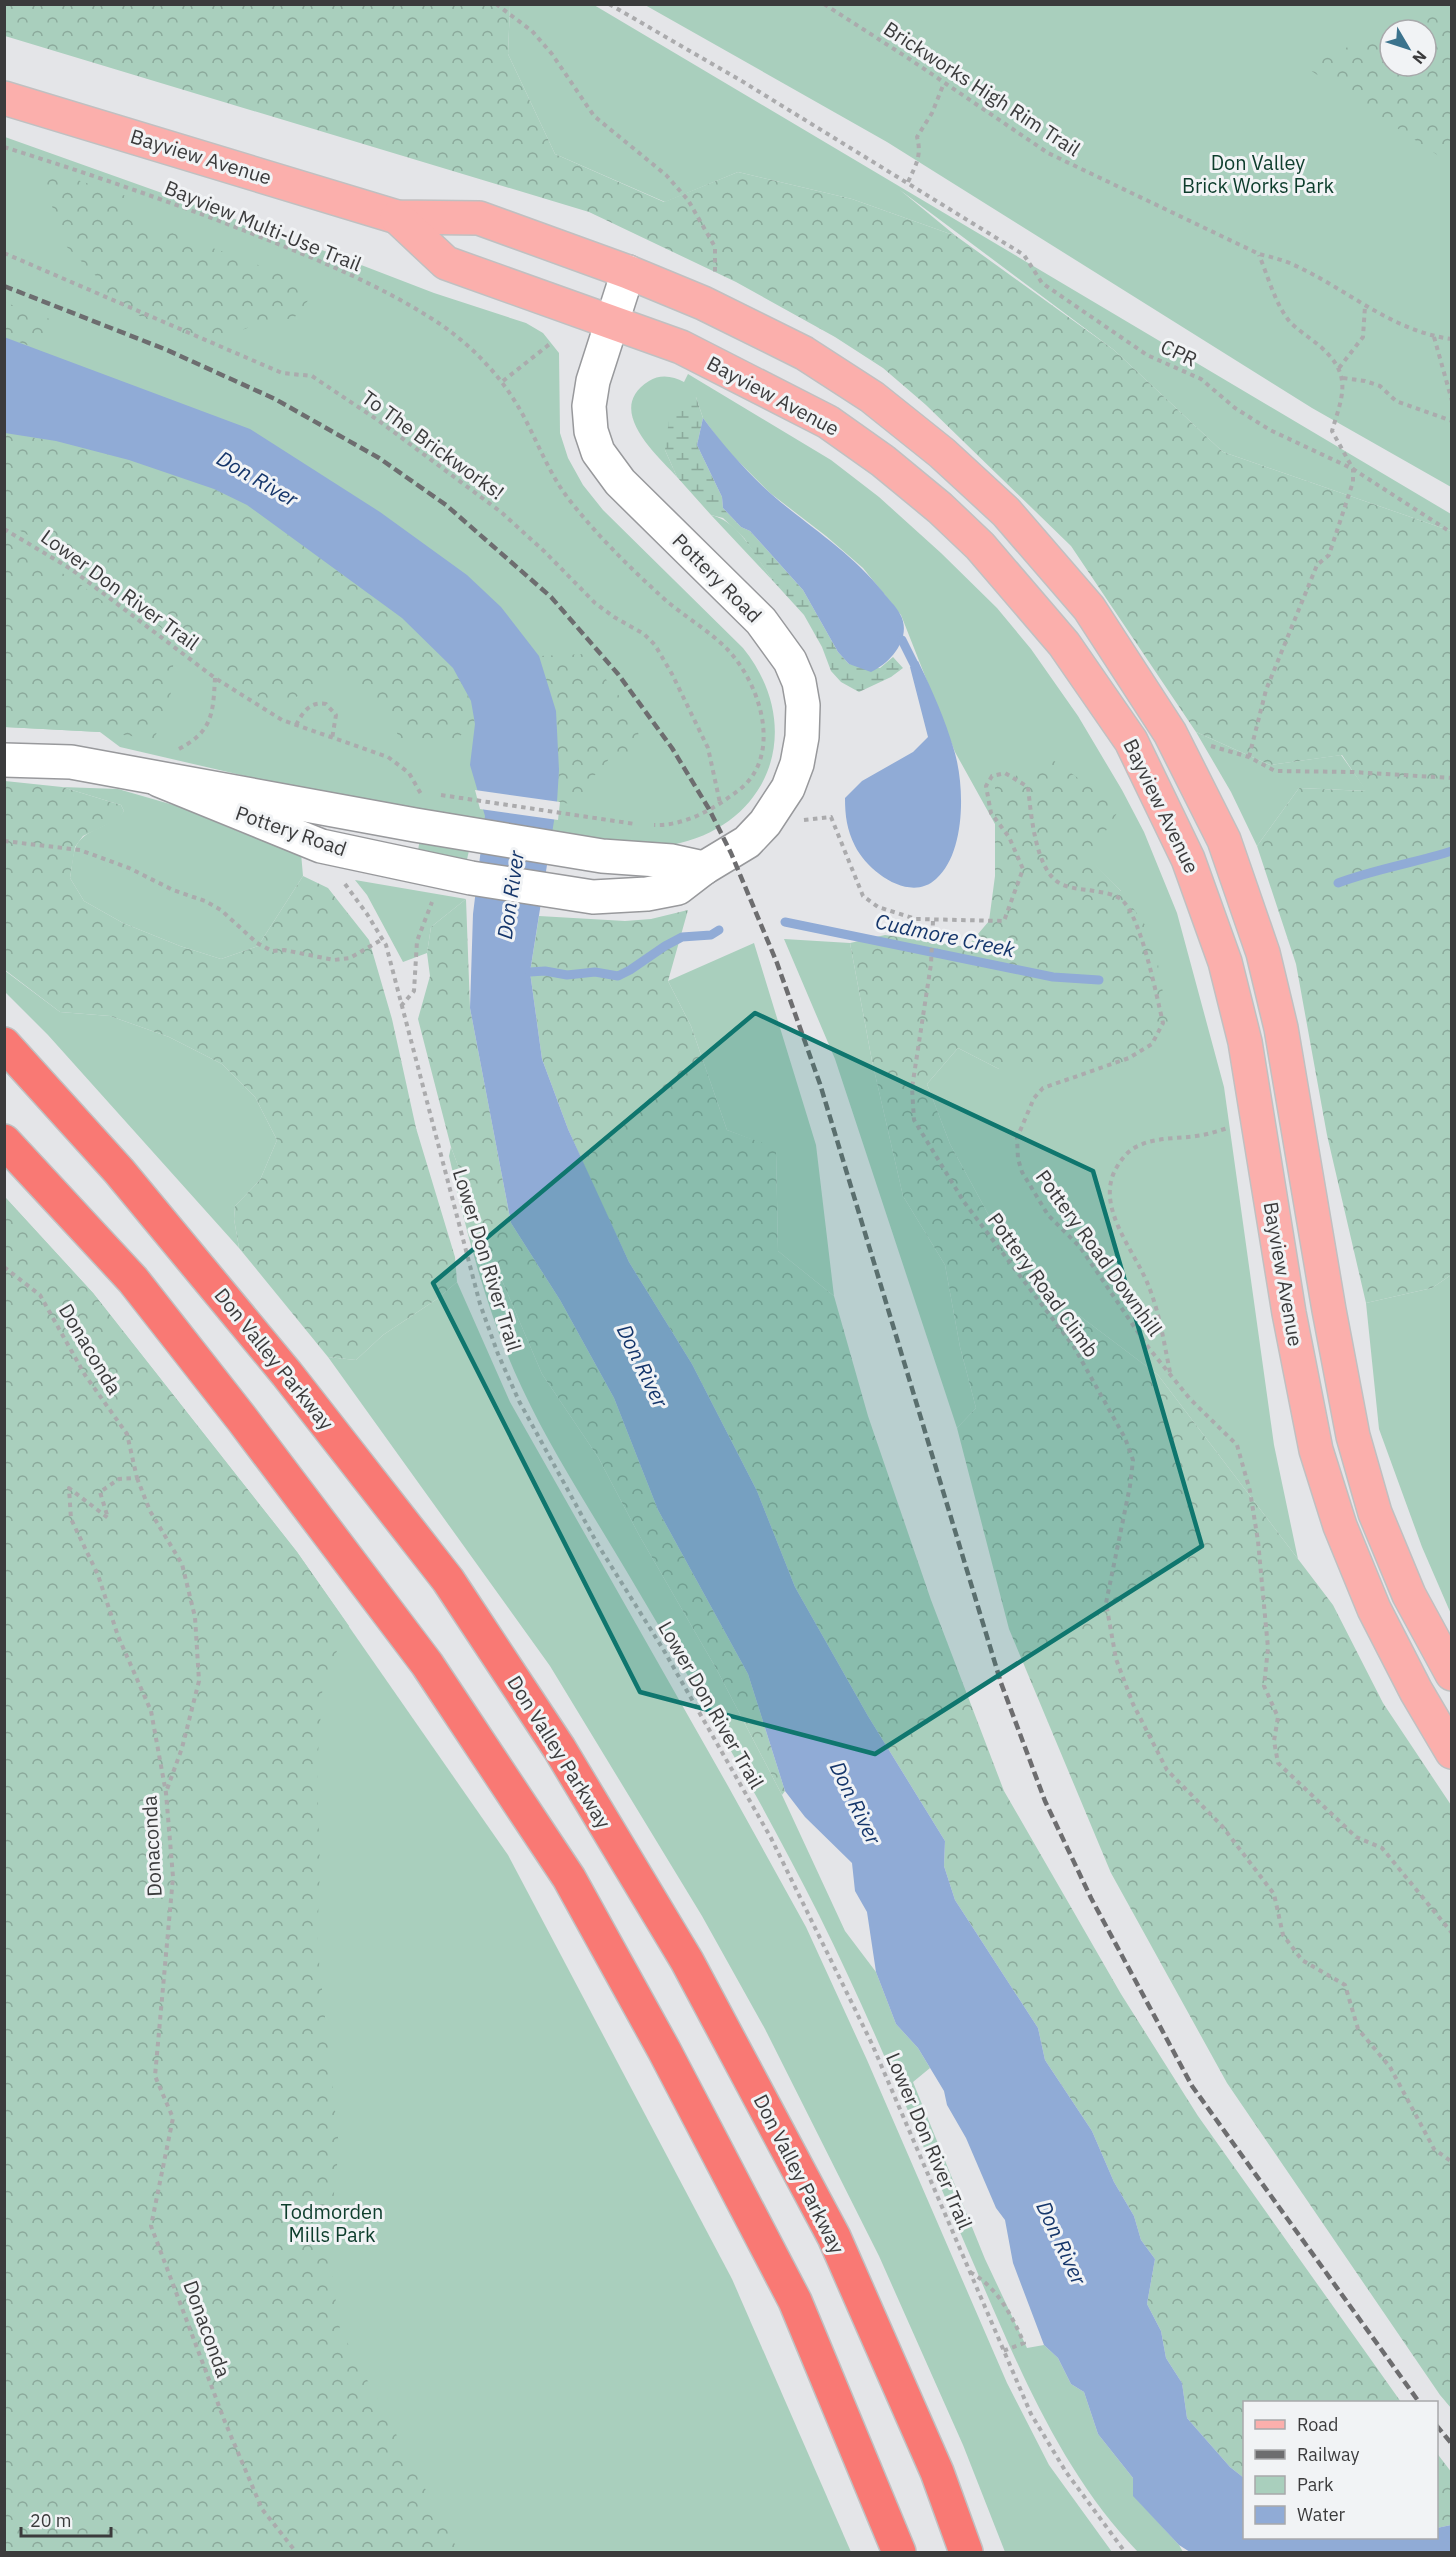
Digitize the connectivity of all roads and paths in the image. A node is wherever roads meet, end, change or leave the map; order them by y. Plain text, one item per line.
1 (496, 4) edge
2 (609, 4) edge
3 (824, 4) edge
4 (944, 83) junction
5 (4, 98) edge
6 (4, 147) edge
7 (908, 182) junction
8 (397, 217) junction
9 (4, 253) edge
10 (1259, 254) junction
11 (628, 272) junction
12 (715, 279) dead end
13 (1365, 305) junction
14 (612, 323) junction
15 (1434, 337) junction
16 (1452, 339) edge
17 (551, 343) dead end
18 (1339, 368) junction
19 (1343, 378) junction
20 (503, 381) junction
21 (1452, 401) edge
22 (1452, 421) edge
23 (1353, 469) junction
24 (4, 529) edge
25 (1452, 533) edge
26 (216, 678) junction
27 (296, 725) junction
28 (1170, 733) junction
29 (332, 739) junction
30 (175, 751) dead end
31 (1250, 757) junction
32 (4, 760) edge
33 (1452, 778) edge
34 (159, 780) junction
35 (422, 794) dead end
36 (452, 795) dead end
37 (720, 803) junction
38 (800, 815) dead end
39 (638, 825) dead end
40 (647, 825) dead end
41 (4, 842) edge
42 (704, 868) junction
43 (344, 883) dead end
44 (438, 894) dead end
45 (933, 921) junction
46 (382, 939) junction
47 (400, 1006) junction
48 (4, 1044) edge
49 (1257, 1121) junction
50 (4, 1141) edge
51 (4, 1267) edge
52 (1170, 1373) junction
53 (137, 1478) junction
54 (1452, 1674) edge
55 (1452, 1752) edge
56 (165, 1793) junction
57 (1452, 1933) edge
58 (1452, 2162) edge
59 (969, 2271) junction
60 (1003, 2351) junction
61 (296, 2553) edge
62 (899, 2553) edge
63 (966, 2553) edge
64 (1125, 2553) edge

1 - 12 path
2 - 7 path, CPR
3 - 4 path, Brickworks High Rim Trail
4 - 7 path
4 - 10 path, Brickworks High Rim Trail
5 - 8 main road, Bayview Avenue
6 - 20 path, Bayview Multi-Use Trail
7 - 23 path, CPR
8 - 11 main road, Bayview Avenue
8 - 14 main road, Bayview Avenue
9 - 37 path, To The Brickworks!
10 - 13 path, Brickworks High Rim Trail
10 - 18 path
11 - 14 street, Pottery Road
11 - 28 main road, Bayview Avenue
13 - 15 path, Brickworks High Rim Trail
13 - 18 path
14 - 42 street, Pottery Road
14 - 49 main road, Bayview Avenue
15 - 16 path, Brickworks High Rim Trail
15 - 21 path
17 - 20 path
18 - 19 path
19 - 22 path
19 - 23 path
20 - 37 path, Bayview Multi-Use Trail
23 - 25 path, CPR
23 - 31 path
24 - 26 path, Lower Don River Trail
26 - 27 path, Lower Don River Trail
26 - 30 path
27 - 29 path, Lower Don River Trail
27 - 29 path
28 - 31 path
28 - 54 main road, Bayview Avenue
29 - 35 path, Lower Don River Trail
31 - 33 path
32 - 34 street, Pottery Road
34 - 42 street, Pottery Road
34 - 42 street, Pottery Road
36 - 39 path
37 - 40 path, Bayview Multi-Use Trail
38 - 45 path
41 - 46 path
43 - 46 path, Lower Don River Trail
44 - 47 path
45 - 52 path, Pottery Road Downhill
45 - 58 path, Pottery Road Climb
46 - 47 path, Lower Don River Trail
47 - 59 path, Lower Don River Trail
48 - 63 highway, Don Valley Parkway
49 - 52 path
49 - 55 main road, Bayview Avenue
50 - 62 highway
51 - 53 path, Donaconda
52 - 57 path, Pottery Road Downhill
53 - 56 path
53 - 56 path, Donaconda
56 - 61 path, Donaconda
59 - 60 path, Lower Don River Trail
59 - 60 path
60 - 64 path, Lower Don River Trail

